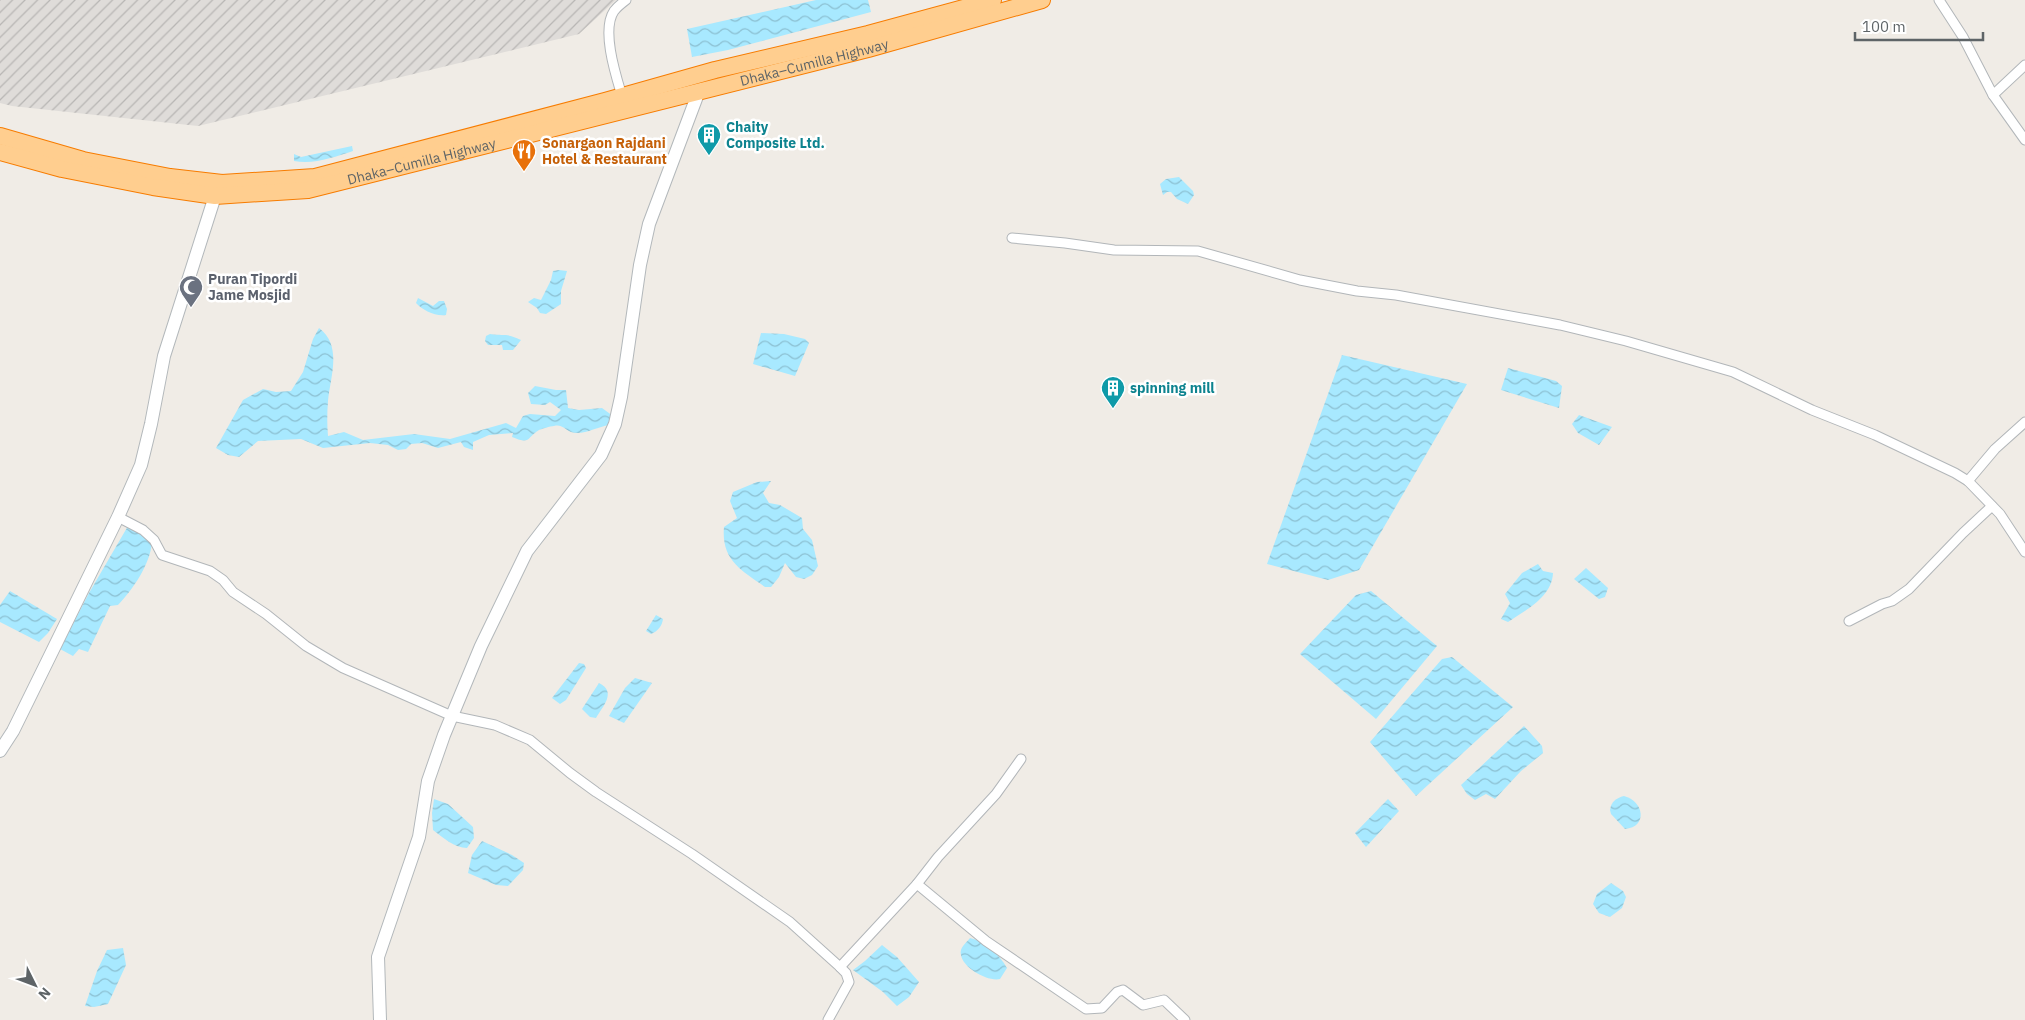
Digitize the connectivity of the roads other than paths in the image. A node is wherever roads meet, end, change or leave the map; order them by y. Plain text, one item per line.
1 (626, 0) edge
2 (993, 0) edge
3 (1042, 0) edge
4 (1939, 0) edge
5 (2025, 64) edge
6 (699, 91) junction
7 (1993, 95) junction
8 (622, 96) junction
9 (0, 136) edge
10 (2025, 140) edge
11 (0, 152) edge
12 (220, 191) junction
13 (1012, 238) dead end
14 (2025, 422) edge
15 (1968, 481) junction
16 (1992, 506) junction
17 (118, 517) junction
18 (2025, 552) edge
19 (1849, 621) dead end
20 (452, 716) junction
21 (0, 752) edge
22 (1022, 759) dead end
23 (917, 884) junction
24 (840, 967) junction
25 (380, 1020) edge
26 (828, 1020) edge
27 (1184, 1020) edge

1 - 8 street
2 - 8 highway, Dhaka–Cumilla Highway
3 - 6 highway, Dhaka–Cumilla Highway
4 - 7 street
5 - 7 street
6 - 12 highway, Dhaka–Cumilla Highway
6 - 20 street
7 - 10 street
8 - 12 highway, Dhaka–Cumilla Highway
9 - 12 highway, Dhaka–Cumilla Highway
11 - 12 highway, Dhaka–Cumilla Highway
12 - 17 street
13 - 15 street
14 - 15 street
15 - 16 street
16 - 18 street
16 - 19 street
17 - 20 street
17 - 21 street
20 - 24 street
20 - 25 street
22 - 23 street
23 - 24 street
23 - 27 street
24 - 26 street

